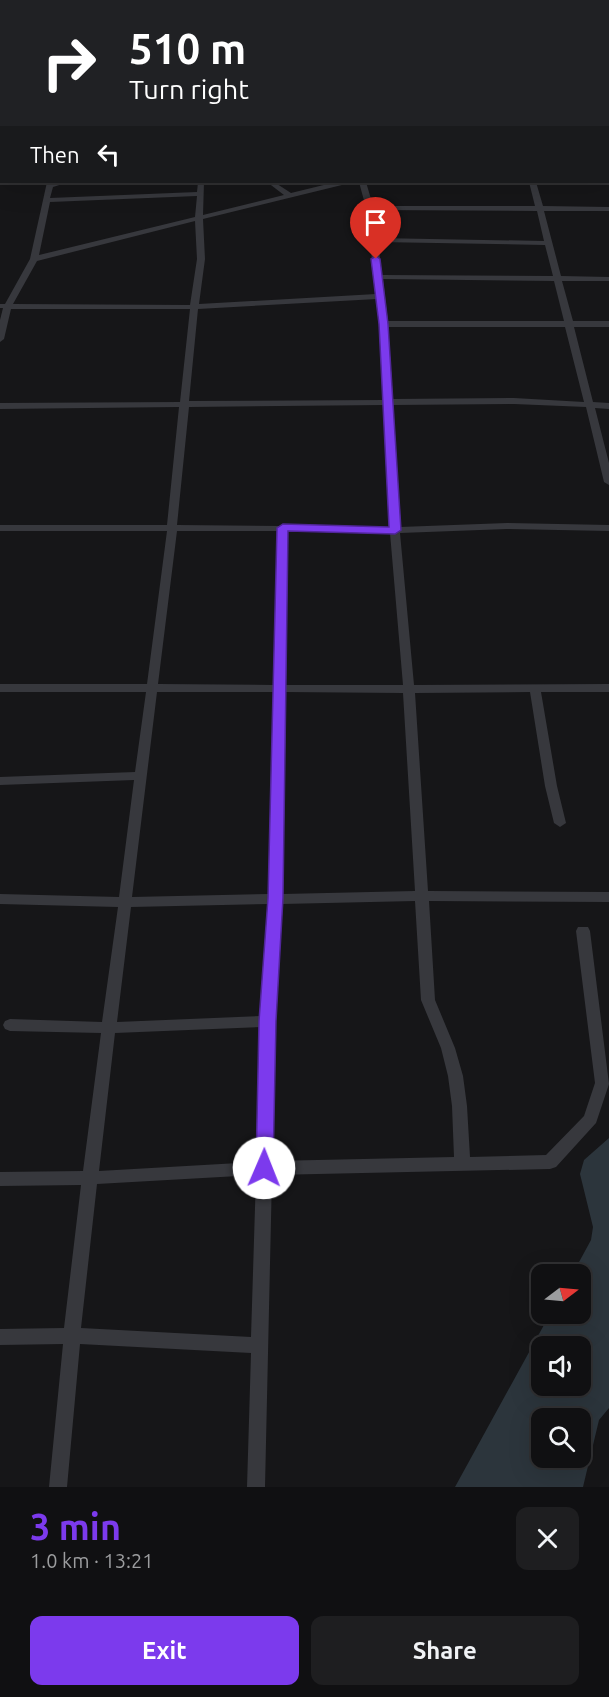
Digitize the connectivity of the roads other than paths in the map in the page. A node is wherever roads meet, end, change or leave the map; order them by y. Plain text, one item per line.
1 (271, 183) edge
2 (339, 183) edge
3 (362, 183) edge
4 (533, 183) edge
5 (49, 184) edge
6 (201, 188) edge
7 (289, 195) junction
8 (46, 200) junction
9 (370, 208) junction
10 (540, 208) junction
11 (609, 209) edge
12 (199, 219) junction
13 (374, 240) junction
14 (549, 243) junction
15 (34, 259) junction
16 (378, 277) junction
17 (558, 279) junction
18 (609, 279) edge
19 (381, 296) junction
20 (4, 307) edge
21 (194, 308) junction
22 (568, 323) junction
23 (384, 324) junction
24 (609, 324) edge
25 (0, 339) edge
26 (388, 402) junction
27 (184, 404) junction
28 (0, 406) edge
29 (589, 406) junction
30 (609, 406) edge
31 (609, 483) edge
32 (0, 528) edge
33 (172, 528) junction
34 (283, 528) junction
35 (609, 528) edge
36 (395, 530) junction
37 (153, 686) junction
38 (0, 688) edge
39 (280, 688) junction
40 (609, 688) edge
41 (535, 689) junction
42 (409, 690) junction
43 (140, 776) junction
44 (0, 781) edge
45 (560, 823) dead end
46 (421, 896) junction
47 (609, 897) edge
48 (276, 898) junction
49 (0, 899) edge
50 (124, 902) junction
51 (583, 931) dead end
52 (268, 1021) junction
53 (10, 1025) dead end
54 (109, 1028) junction
55 (462, 1165) junction
56 (264, 1168) junction
57 (90, 1178) junction
58 (0, 1179) edge
59 (0, 1336) edge
60 (72, 1336) junction
61 (259, 1345) junction
62 (58, 1487) edge
63 (256, 1487) edge

1 - 7 street
2 - 7 street
3 - 9 street
4 - 10 street
5 - 8 street
6 - 8 street
6 - 12 street
7 - 12 street
8 - 15 street
9 - 10 street
9 - 13 street
10 - 11 street
10 - 14 street
12 - 15 street
12 - 21 street
13 - 14 street
13 - 16 street
14 - 17 street
15 - 20 street
16 - 17 street
16 - 19 street
17 - 18 street
17 - 22 street
19 - 21 street
19 - 23 street
20 - 21 street
20 - 25 street
21 - 27 street
22 - 23 street
22 - 24 street
22 - 29 street
23 - 26 street
26 - 27 street
26 - 29 street
26 - 36 street
27 - 28 street
27 - 33 street
29 - 30 street
29 - 31 street
32 - 33 street
33 - 34 street
33 - 37 street
34 - 36 street
34 - 39 street
35 - 36 street
36 - 42 street
37 - 38 street
37 - 39 street
37 - 43 street
39 - 42 street
39 - 48 street
40 - 41 street
41 - 42 street
41 - 45 street
42 - 46 street
43 - 44 street
43 - 50 street
46 - 47 street
46 - 48 street
46 - 55 street
48 - 50 street
48 - 52 street
49 - 50 street
50 - 54 street
51 - 55 street
52 - 54 street
52 - 56 street
53 - 54 street
54 - 57 street
55 - 56 street
56 - 57 street
56 - 61 street
57 - 58 street
57 - 60 street
59 - 60 street
60 - 61 street
60 - 62 street
61 - 63 street

